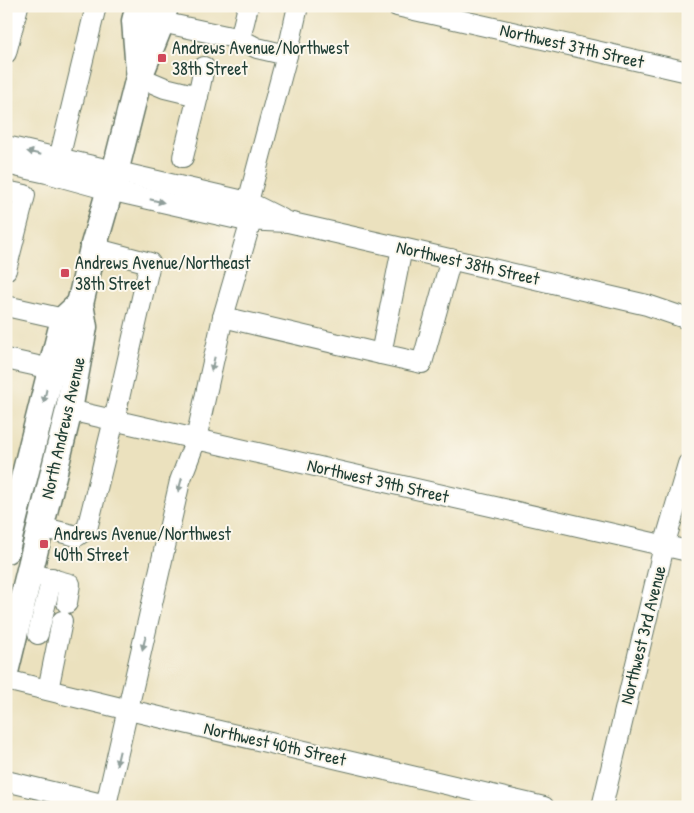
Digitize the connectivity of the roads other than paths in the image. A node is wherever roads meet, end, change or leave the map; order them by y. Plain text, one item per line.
1 (18, 6) edge
2 (96, 6) edge
3 (138, 6) edge
4 (248, 6) edge
5 (298, 6) edge
6 (397, 6) edge
7 (163, 14) edge
8 (240, 39) junction
9 (6, 53) edge
10 (287, 55) junction
11 (204, 67) dead end
12 (688, 72) edge
13 (139, 77) junction
14 (198, 96) junction
15 (6, 146) edge
16 (183, 157) dead end
17 (59, 159) junction
18 (6, 164) edge
19 (112, 181) junction
20 (6, 191) edge
21 (249, 212) junction
22 (93, 248) junction
23 (402, 248) junction
24 (451, 259) junction
25 (6, 270) edge
26 (647, 304) junction
27 (6, 306) edge
28 (688, 309) edge
29 (72, 311) junction
30 (223, 317) junction
31 (688, 319) edge
32 (381, 354) junction
33 (6, 359) edge
34 (51, 369) junction
35 (68, 410) junction
36 (114, 420) junction
37 (196, 439) junction
38 (688, 464) edge
39 (10, 514) edge
40 (40, 527) junction
41 (664, 546) junction
42 (6, 550) edge
43 (688, 551) edge
44 (41, 576) junction
45 (62, 621) junction
46 (27, 631) junction
47 (6, 668) edge
48 (6, 680) edge
49 (48, 690) junction
50 (129, 710) junction
51 (6, 781) edge
52 (544, 807) edge
53 (602, 807) edge

1 - 9 street
2 - 17 street
3 - 13 main road, North Andrews Avenue
4 - 8 street
5 - 10 street
6 - 12 street, Northwest 37th Street
7 - 8 street
7 - 13 main road, North Andrews Avenue
8 - 10 street
10 - 21 street
11 - 14 street
13 - 14 street
13 - 19 main road, North Andrews Avenue
14 - 16 street
17 -> 15 street
17 - 19 street
18 - 19 street
19 - 21 street, Northwest 38th Street
19 - 22 main road, North Andrews Avenue
20 - 25 street
21 - 23 street, Northwest 38th Street
21 - 30 street
22 - 29 main road, North Andrews Avenue
22 - 36 street
23 - 24 street, Northwest 38th Street
23 - 32 street
24 - 26 street, Northwest 38th Street
24 - 32 street
26 - 28 street, Northwest 38th Street
26 - 31 street, Northwest 38th Street
27 - 29 street
29 - 34 main road, North Andrews Avenue
29 - 35 main road, North Andrews Avenue
30 - 32 street
30 -> 37 street
33 - 34 street
34 -> 39 main road, North Andrews Avenue
35 - 36 street, Northwest 39th Street
35 - 40 main road, North Andrews Avenue
36 - 37 street, Northwest 39th Street
36 - 40 street
37 - 41 street, Northwest 39th Street
37 -> 50 street
38 - 41 street, Northwest 3rd Avenue
39 - 42 main road, North Andrews Avenue
40 - 44 main road, North Andrews Avenue
41 - 43 street, Northwest 39th Street
41 - 53 street, Northwest 3rd Avenue
44 - 45 street
44 - 46 main road, North Andrews Avenue
45 - 46 street
45 - 49 street
46 - 47 main road, North Andrews Avenue
48 - 49 street, Northwest 40th Street
49 - 50 street, Northwest 40th Street
50 -> 51 street
50 - 52 street, Northwest 40th Street

